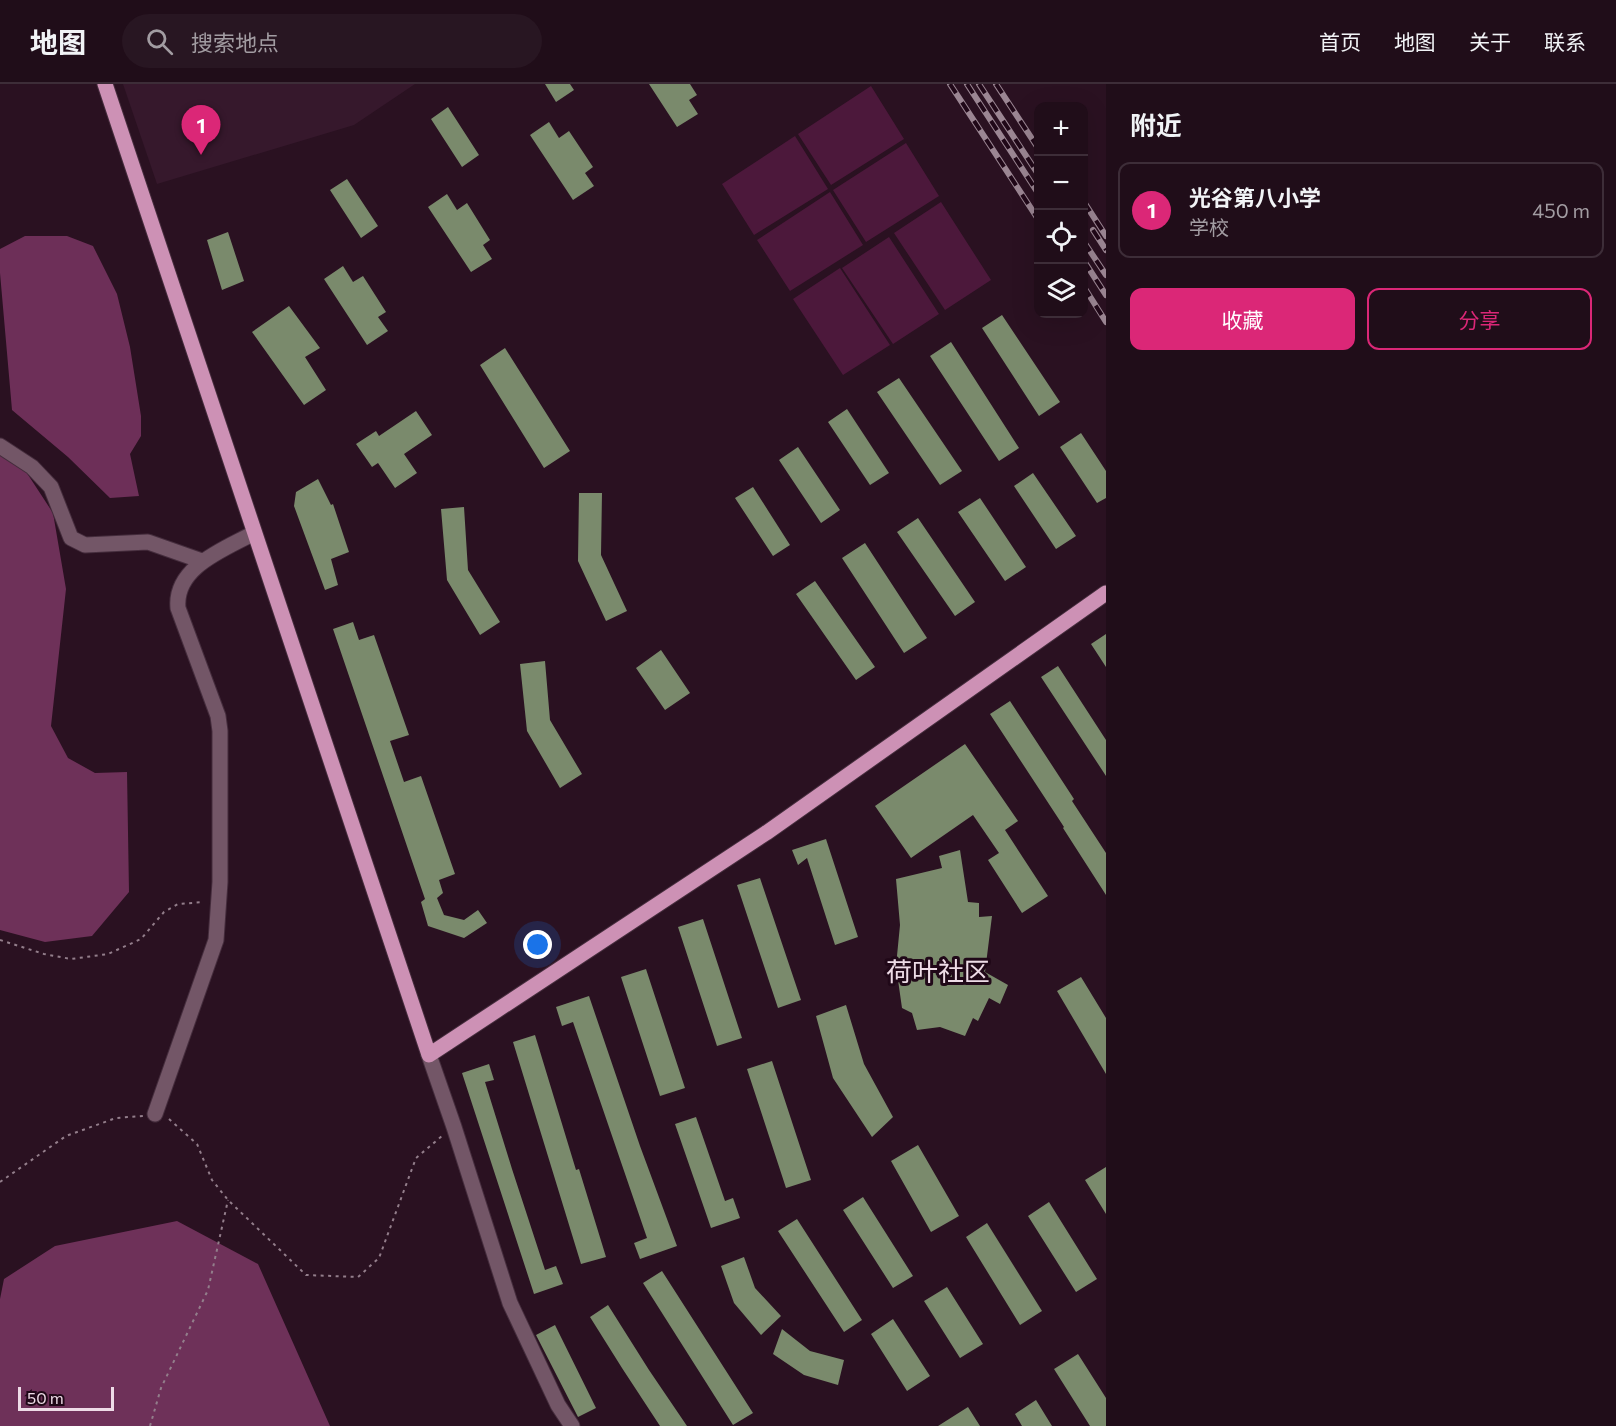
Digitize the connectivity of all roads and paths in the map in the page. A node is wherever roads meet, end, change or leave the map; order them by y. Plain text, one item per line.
1 (105, 84) edge
2 (0, 446) edge
3 (254, 534) junction
4 (202, 561) junction
5 (1106, 593) edge
6 (219, 901) junction
7 (0, 940) edge
8 (429, 1054) junction
9 (155, 1114) junction
10 (454, 1127) junction
11 (0, 1182) edge
12 (228, 1200) junction
13 (150, 1426) edge
14 (572, 1426) edge

1 - 3 main road
2 - 4 street
3 - 4 street
3 - 8 main road
4 - 6 street
5 - 8 main road
6 - 7 path
6 - 9 street
8 - 10 street
9 - 11 path
9 - 12 path
10 - 12 path
10 - 14 street
12 - 13 path

